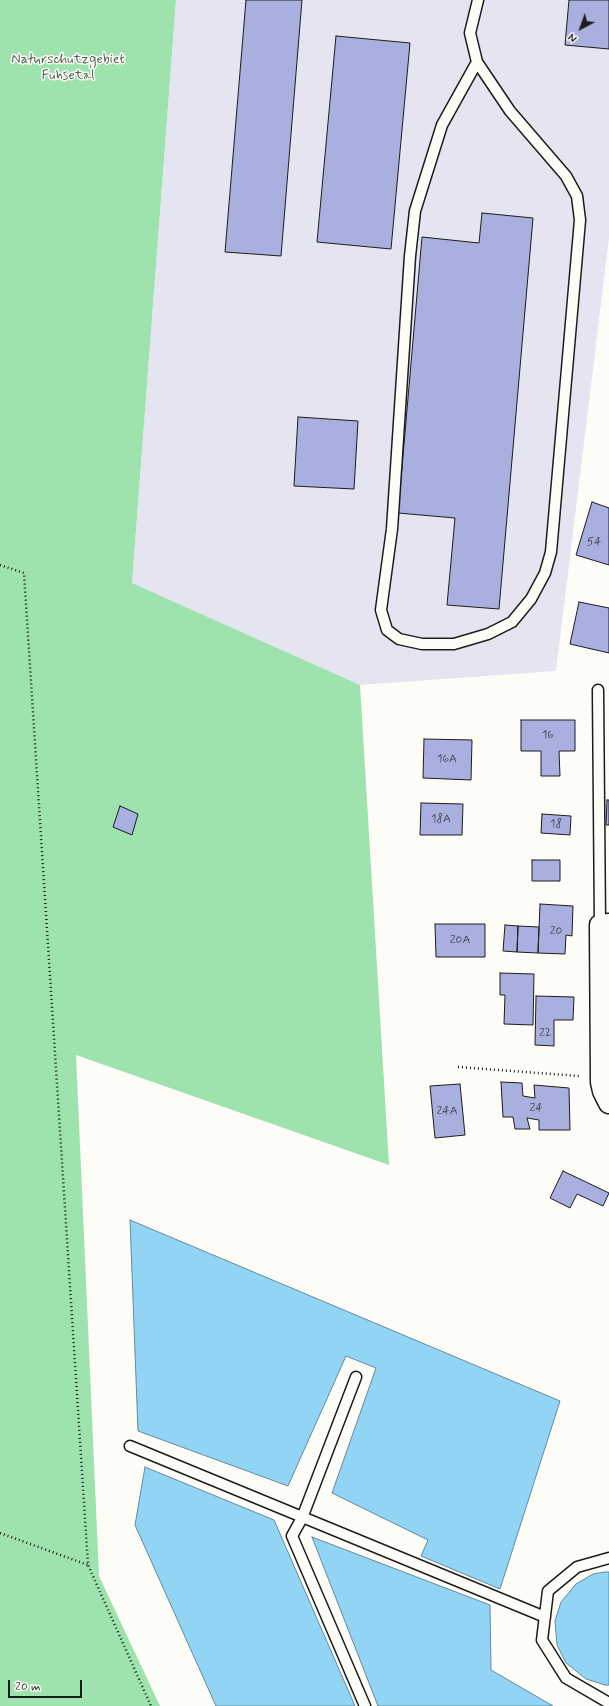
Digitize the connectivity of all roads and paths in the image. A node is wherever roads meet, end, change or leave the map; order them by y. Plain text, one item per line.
1 (478, 0) edge
2 (477, 62) junction
3 (0, 565) edge
4 (598, 690) dead end
5 (604, 924) edge
6 (458, 1066) dead end
7 (601, 1078) junction
8 (609, 1103) edge
9 (356, 1377) dead end
10 (130, 1446) dead end
11 (302, 1518) junction
12 (0, 1533) edge
13 (609, 1558) edge
14 (88, 1565) junction
15 (545, 1617) junction
16 (609, 1703) edge
17 (151, 1706) edge
18 (366, 1706) edge

1 - 2 lane
2 - 2 lane
3 - 14 path
4 - 5 lane
5 - 7 street
6 - 7 path
7 - 8 street
9 - 11 lane
10 - 11 lane
11 - 15 lane
11 - 18 lane
12 - 14 path
13 - 15 lane
14 - 17 path
15 - 16 lane

